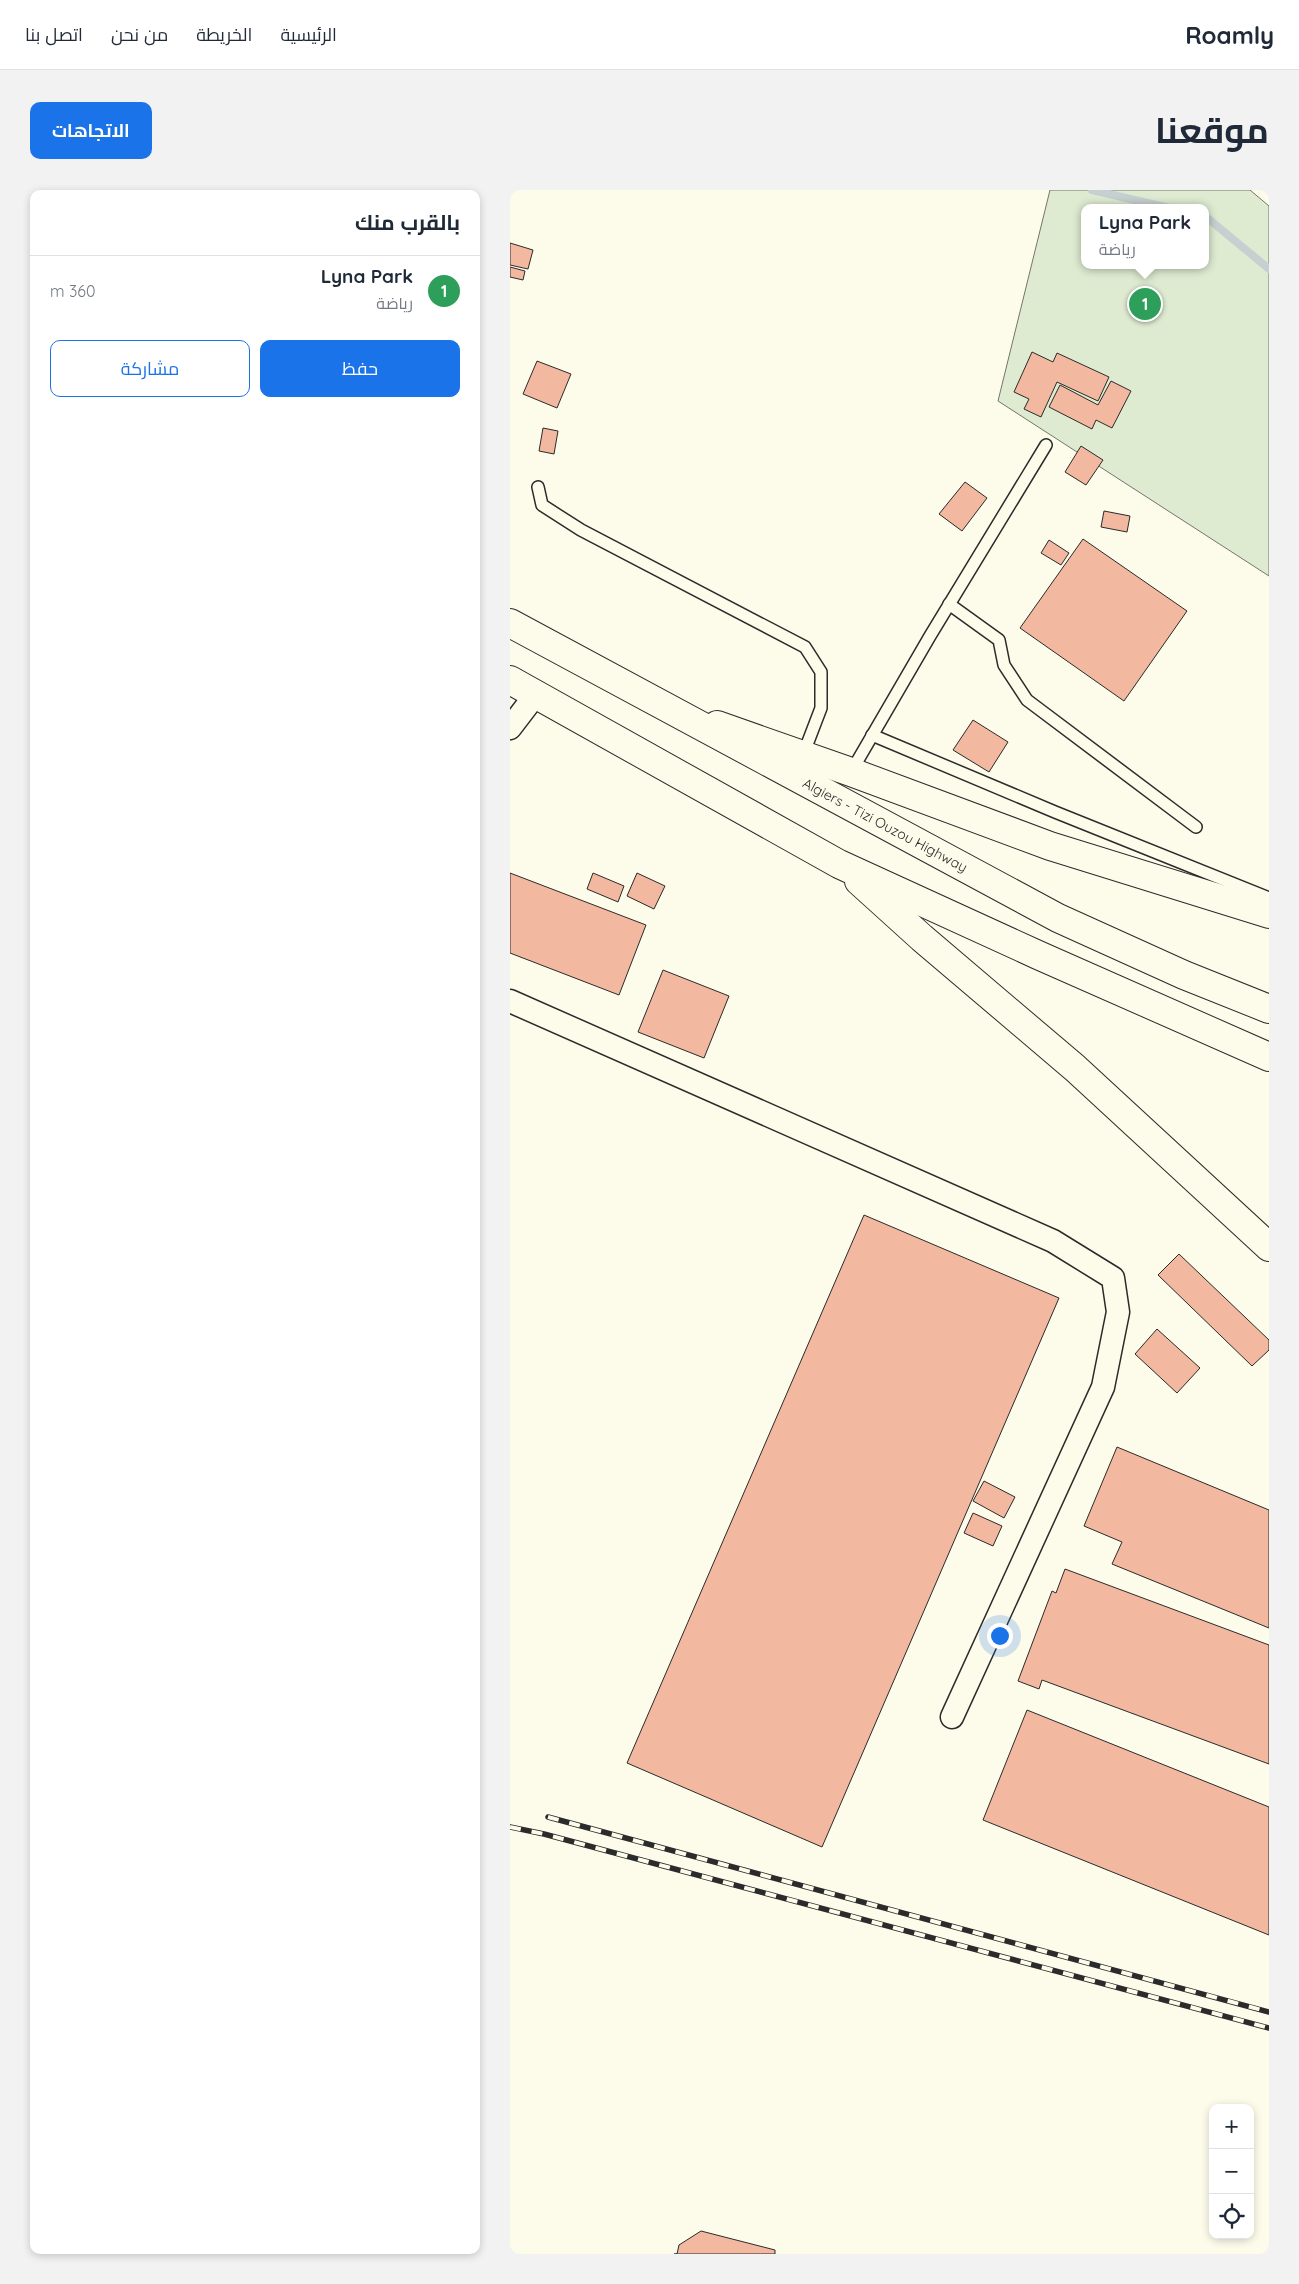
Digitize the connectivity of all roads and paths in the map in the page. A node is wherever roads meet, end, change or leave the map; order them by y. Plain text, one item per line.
1 (1046, 445) dead end
2 (538, 487) dead end
3 (949, 604) junction
4 (510, 623) edge
5 (510, 680) edge
6 (536, 694) junction
7 (661, 706) junction
8 (510, 728) edge
9 (872, 735) junction
10 (803, 755) junction
11 (851, 772) junction
12 (1196, 827) dead end
13 (839, 864) junction
14 (1269, 898) edge
15 (1269, 914) edge
16 (510, 1001) edge
17 (1269, 1009) edge
18 (1269, 1057) edge
19 (1269, 1246) edge
20 (952, 1717) dead end

1 - 3 lane
2 - 10 lane
3 - 9 lane
3 - 12 lane
4 - 7 main road, Algiers - Tizi Ouzou Highway
5 - 6 main road
6 - 8 street
6 - 13 main road
7 - 10 main road
7 - 17 main road, Algiers - Tizi Ouzou Highway
9 - 11 lane
9 - 14 lane
10 - 11 main road
11 - 15 main road
13 - 18 main road
13 - 19 main road
16 - 20 street

